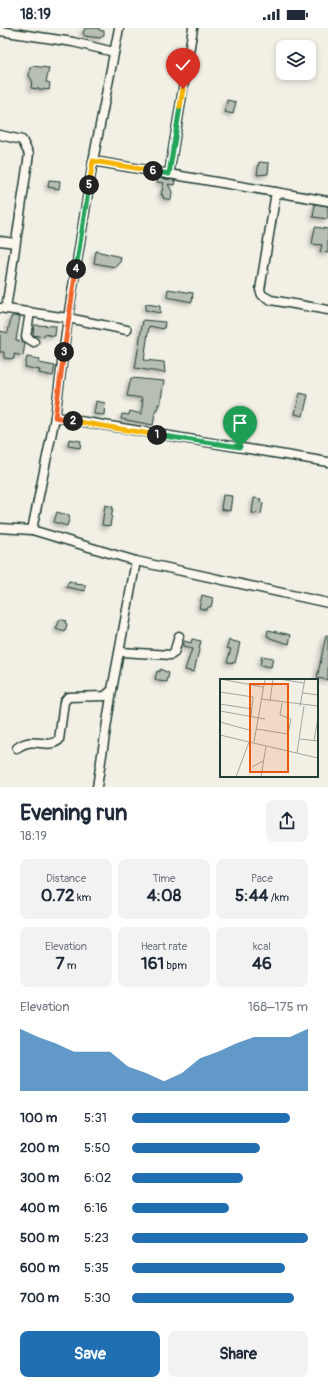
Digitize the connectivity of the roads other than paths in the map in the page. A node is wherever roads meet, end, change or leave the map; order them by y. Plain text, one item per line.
1 (119, 28) edge
2 (193, 28) edge
3 (0, 31) edge
4 (114, 52) junction
5 (0, 134) edge
6 (93, 161) junction
7 (169, 174) junction
8 (276, 192) junction
9 (328, 201) edge
10 (0, 241) edge
11 (16, 243) junction
12 (3, 308) edge
13 (328, 310) edge
14 (30, 312) junction
15 (68, 318) junction
16 (127, 330) dead end
17 (34, 342) dead end
18 (55, 417) junction
19 (328, 462) edge
20 (0, 528) edge
21 (32, 530) junction
22 (136, 561) junction
23 (328, 603) edge
24 (179, 636) dead end
25 (121, 652) junction
26 (112, 690) junction
27 (17, 748) dead end
28 (97, 787) edge

1 - 4 street
2 - 7 street
3 - 4 street
4 - 6 street
5 - 11 street
6 - 7 street
6 - 15 street
7 - 8 street
8 - 9 street
8 - 13 street
10 - 11 street
11 - 12 street
12 - 14 street
14 - 15 street
14 - 17 street
15 - 16 street
15 - 18 street
18 - 19 street
18 - 21 street
20 - 21 street
21 - 22 street
22 - 23 street
22 - 25 street
24 - 25 street
25 - 26 street
26 - 27 street
26 - 28 street

